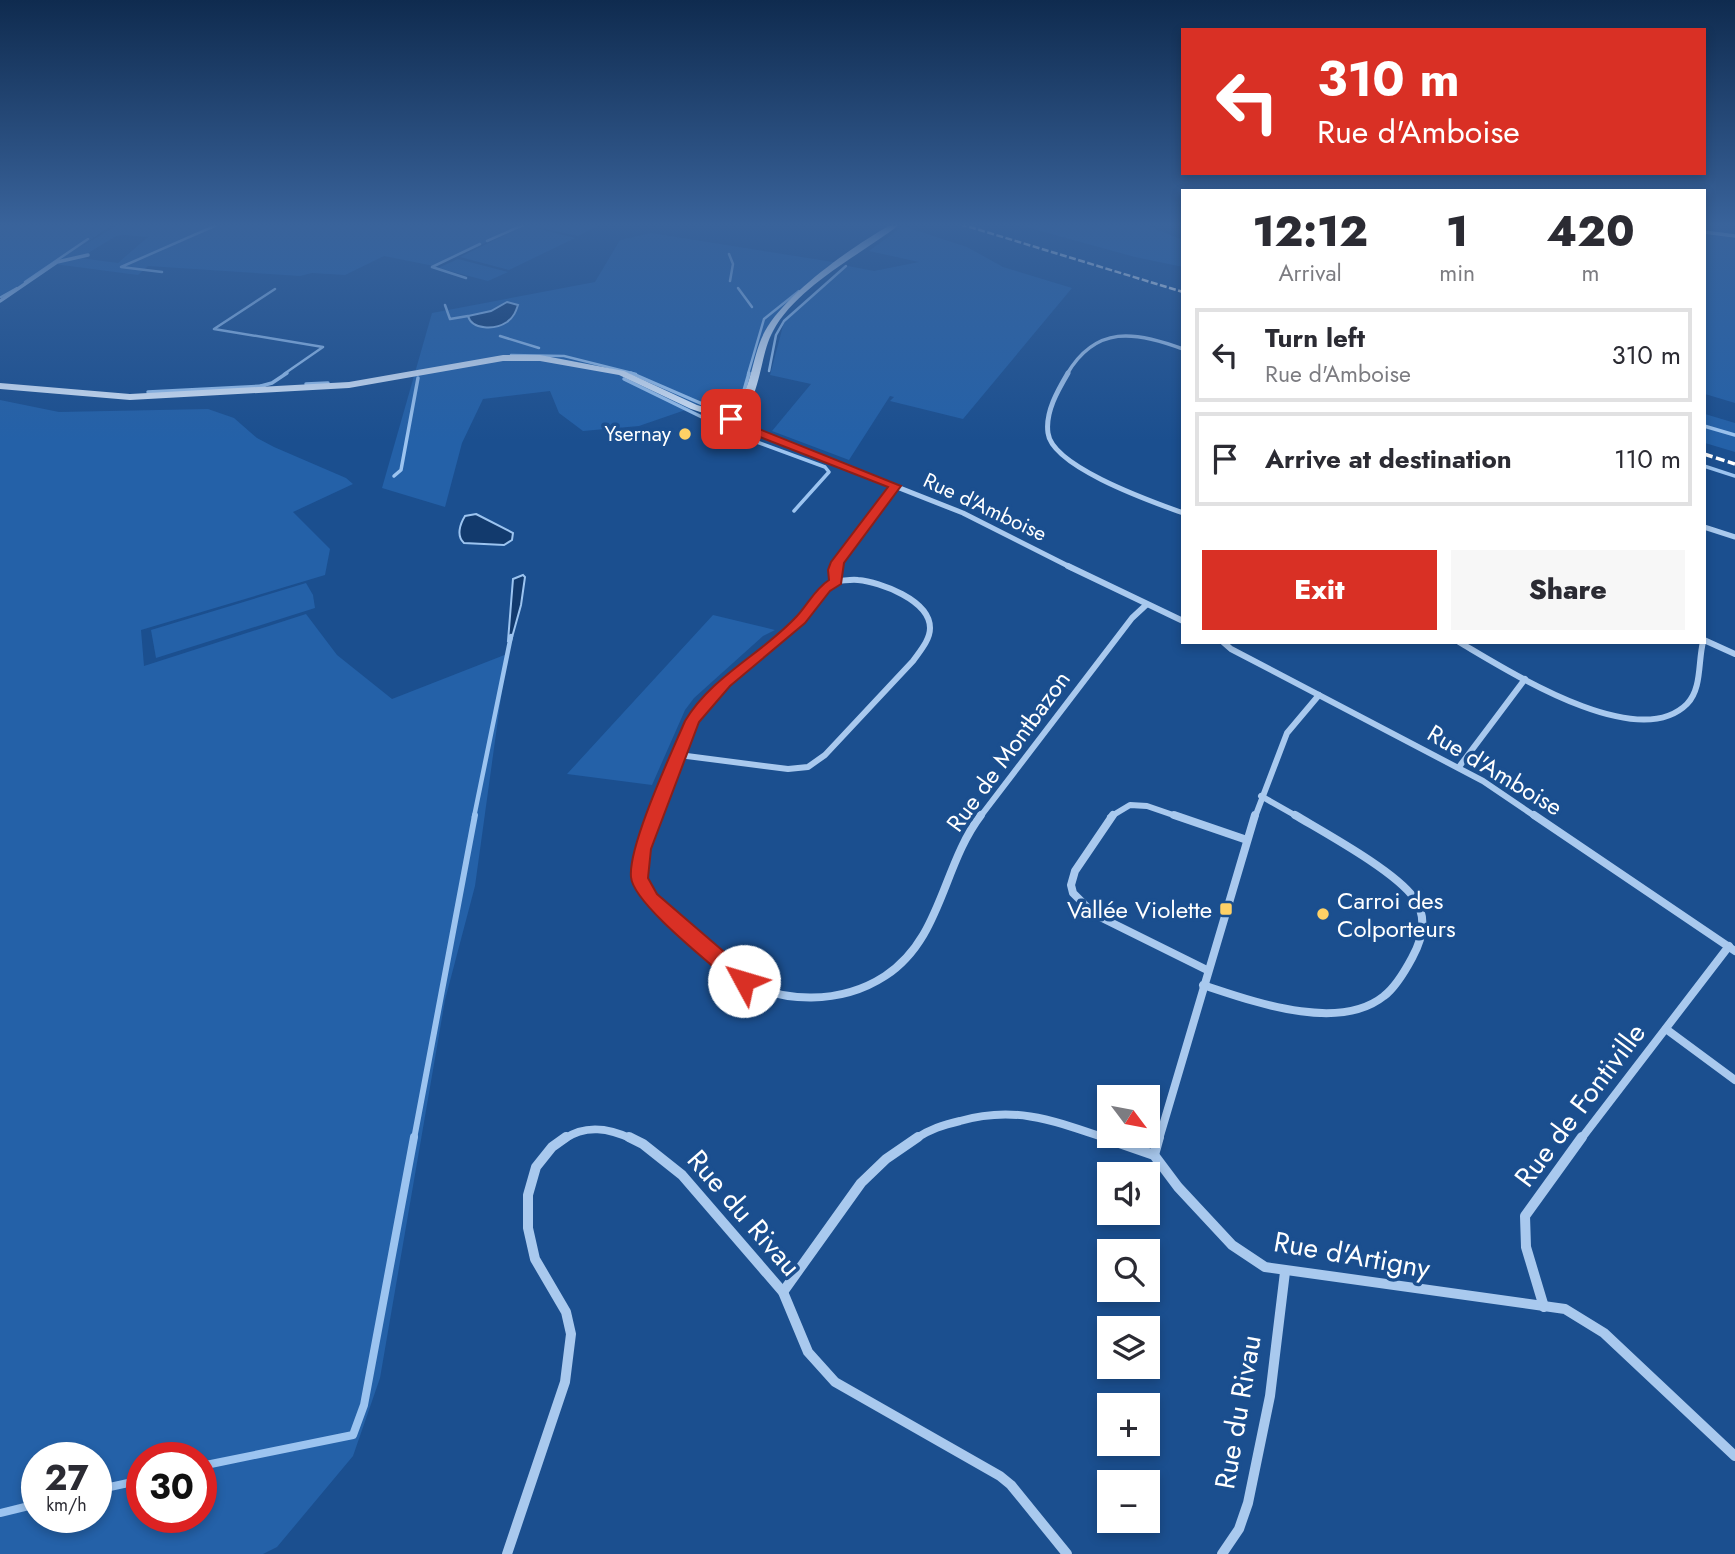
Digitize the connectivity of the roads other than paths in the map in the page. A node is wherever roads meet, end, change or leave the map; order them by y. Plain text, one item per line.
1 (800, 297) edge
2 (1181, 348) edge
3 (0, 386) edge
4 (731, 419) junction
5 (895, 486) junction
6 (1181, 512) edge
7 (1706, 528) edge
8 (1735, 537) edge
9 (836, 581) junction
10 (1146, 606) junction
11 (1181, 620) edge
12 (1706, 642) edge
13 (1225, 644) edge
14 (1464, 644) edge
15 (1704, 644) edge
16 (1735, 653) edge
17 (1525, 679) junction
18 (1318, 695) junction
19 (679, 755) junction
20 (1459, 767) junction
21 (1261, 796) junction
22 (1247, 840) junction
23 (1732, 949) edge
24 (1207, 970) junction
25 (1203, 985) junction
26 (1666, 1029) junction
27 (1735, 1080) edge
28 (1154, 1155) junction
29 (1284, 1272) junction
30 (783, 1292) junction
31 (1544, 1307) junction
32 (1735, 1456) edge
33 (507, 1554) edge
34 (1067, 1554) edge
35 (1222, 1554) edge

1 - 4 street
2 - 6 street
3 - 4 street
4 - 5 street, Rue d'Amboise
5 - 9 street, Rue de Montbazon
5 - 10 street, Rue d'Amboise
7 - 8 street
9 - 19 street, Rue de Montbazon
9 - 19 street
10 - 11 street, Rue d'Amboise
10 - 19 street, Rue de Montbazon
12 - 16 street
13 - 18 street, Rue d'Amboise
14 - 17 street
15 - 17 street
17 - 20 street
18 - 20 street, Rue d'Amboise
18 - 21 street
20 - 23 street, Rue d'Amboise
21 - 22 street
21 - 25 street
22 - 24 street
22 - 24 street
23 - 26 street, Rue de Fontiville
24 - 25 street
25 - 28 street
26 - 27 street
26 - 31 street, Rue de Fontiville
28 - 29 street, Rue d'Artigny
28 - 30 street
29 - 31 street, Rue d'Artigny
29 - 35 street, Rue du Rivau
30 - 33 street, Rue du Rivau
30 - 34 street, Rue du Rivau
31 - 32 street, Rue d'Artigny

